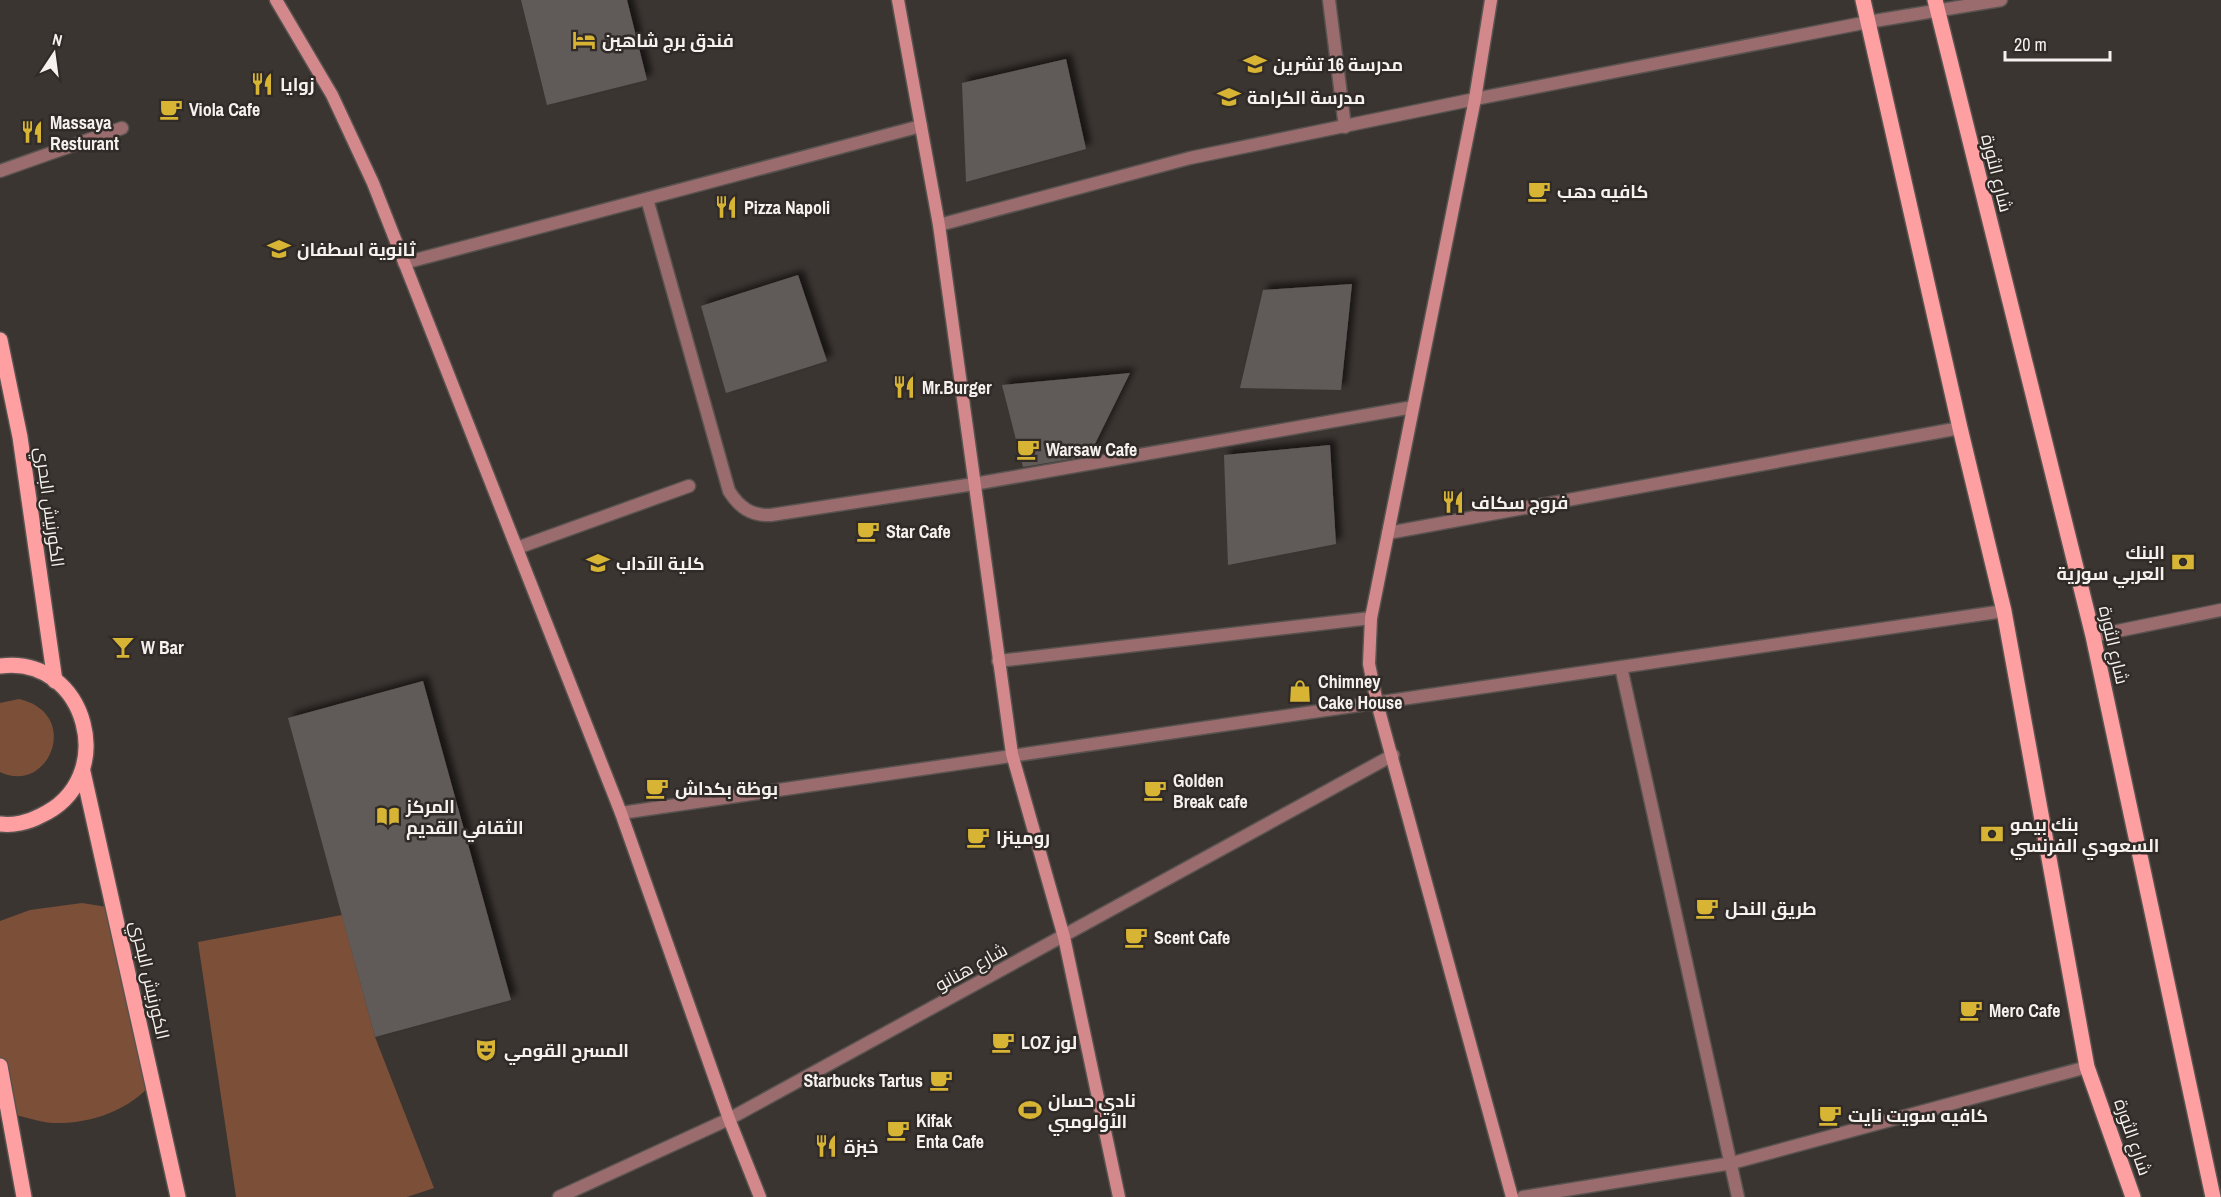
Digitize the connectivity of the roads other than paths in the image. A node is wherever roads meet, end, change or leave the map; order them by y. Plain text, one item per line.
1 (276, 0) edge
2 (898, 0) edge
3 (1329, 0) edge
4 (1491, 0) edge
5 (1863, 0) edge
6 (2001, 0) edge
7 (1936, 6) edge
8 (1868, 22) junction
9 (1475, 99) junction
10 (921, 126) junction
11 (1345, 127) junction
12 (122, 128) dead end
13 (0, 171) edge
14 (646, 199) junction
15 (939, 225) junction
16 (404, 263) junction
17 (0, 340) edge
18 (1413, 407) junction
19 (1960, 429) junction
20 (974, 484) junction
21 (689, 486) dead end
22 (1388, 534) junction
23 (517, 548) junction
24 (2221, 610) edge
25 (2004, 611) junction
26 (1371, 618) junction
27 (2093, 636) junction
28 (998, 661) junction
29 (0, 666) edge
30 (1621, 667) junction
31 (55, 681) junction
32 (1377, 703) junction
33 (1012, 754) junction
34 (1393, 756) junction
35 (83, 772) junction
36 (621, 813) junction
37 (0, 824) edge
38 (1064, 937) junction
39 (0, 1066) edge
40 (2087, 1067) junction
41 (729, 1119) junction
42 (1732, 1163) junction
43 (24, 1197) edge
44 (178, 1197) edge
45 (559, 1197) edge
46 (760, 1197) edge
47 (1119, 1197) edge
48 (1512, 1197) edge
49 (1523, 1197) edge
50 (1738, 1197) edge
51 (2133, 1197) edge
52 (2213, 1197) edge

1 - 16 street
2 - 10 street
3 - 11 street
4 - 9 street
5 - 8 main road, شارع الثورة
6 - 7 street
7 - 8 street
7 - 27 main road, شارع الثورة
8 - 9 street
8 - 19 main road, شارع الثورة
9 - 11 street
9 - 18 street
10 - 14 street
10 - 15 street
11 - 15 street
12 - 13 street
14 - 16 street
14 - 20 street
15 - 20 street
16 - 23 street
17 - 31 main road, الكورنيش البحري
18 - 20 street
18 - 22 street
19 - 22 street
19 - 25 main road, شارع الثورة
20 - 28 street
21 - 23 street
22 - 26 street
23 - 36 street
24 - 27 street
25 - 30 street
25 - 40 main road, شارع الثورة
26 - 28 street
26 - 32 street
27 - 52 main road, شارع الثورة
28 - 33 street
29 - 31 main road
30 - 32 street
30 - 42 street
31 - 35 main road
32 - 33 street
32 - 34 street
33 - 36 street
33 - 38 street
34 - 38 street, شارع هنانو
34 - 48 street
35 - 37 main road
35 - 44 main road, الكورنيش البحري
36 - 41 street
38 - 41 street, شارع هنانو
38 - 47 street
39 - 43 main road
40 - 42 street
40 - 51 main road, شارع الثورة
41 - 45 street, شارع هنانو
41 - 46 street
42 - 49 street
42 - 50 street

